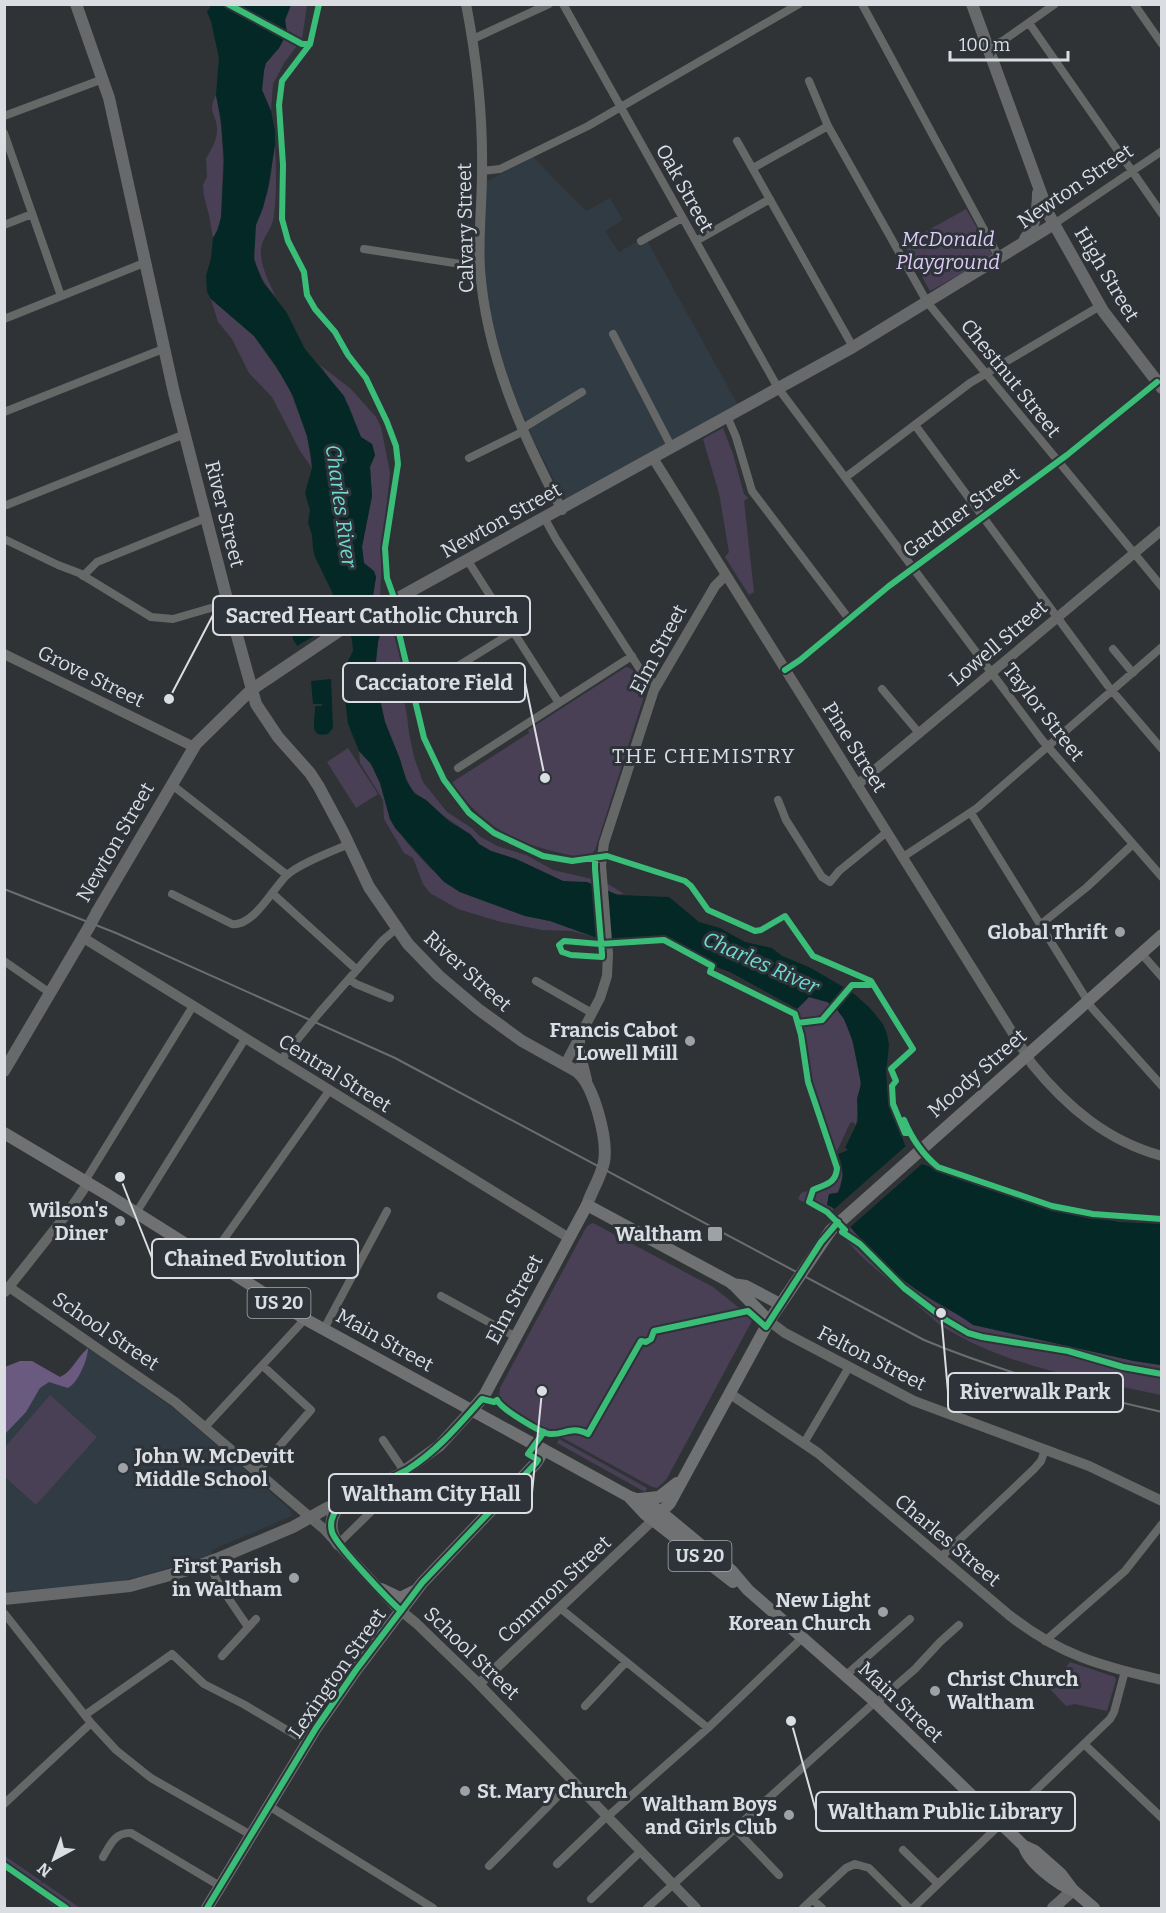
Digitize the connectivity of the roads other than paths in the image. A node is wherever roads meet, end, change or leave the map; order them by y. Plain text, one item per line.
1 (75, 4) edge
2 (466, 4) edge
3 (549, 4) edge
4 (563, 4) edge
5 (799, 4) edge
6 (862, 4) edge
7 (972, 4) edge
8 (1055, 4) edge
9 (1134, 4) edge
10 (1029, 23) junction
11 (473, 39) junction
12 (1161, 44) edge
13 (988, 48) junction
14 (103, 79) junction
15 (809, 81) dead end
16 (621, 108) junction
17 (4, 116) edge
18 (828, 126) junction
19 (4, 134) edge
20 (737, 141) dead end
21 (1161, 151) edge
22 (753, 168) junction
23 (483, 171) junction
24 (1132, 171) junction
25 (1036, 180) junction
26 (770, 199) junction
27 (32, 214) junction
28 (1161, 214) edge
29 (682, 218) junction
30 (1054, 224) junction
31 (4, 225) edge
32 (640, 241) dead end
33 (696, 241) junction
34 (1016, 248) junction
35 (364, 249) dead end
36 (1002, 257) junction
37 (144, 263) junction
38 (480, 267) junction
39 (61, 296) junction
40 (927, 302) junction
41 (1100, 306) junction
42 (4, 319) edge
43 (614, 334) dead end
44 (853, 347) junction
45 (163, 349) junction
46 (985, 373) junction
47 (1159, 385) edge
48 (778, 388) junction
49 (582, 392) dead end
50 (4, 412) edge
51 (727, 416) junction
52 (915, 425) junction
53 (524, 430) junction
54 (184, 434) junction
55 (672, 448) junction
56 (469, 458) dead end
57 (654, 458) junction
58 (1058, 461) junction
59 (846, 477) junction
60 (4, 506) edge
61 (562, 510) junction
62 (982, 517) junction
63 (206, 518) junction
64 (545, 519) junction
65 (1161, 530) edge
66 (4, 539) edge
67 (1134, 553) junction
68 (468, 561) junction
69 (913, 568) junction
70 (726, 575) junction
71 (83, 576) junction
72 (1161, 587) edge
73 (228, 603) junction
74 (1057, 617) junction
75 (849, 619) junction
76 (513, 632) junction
77 (1161, 647) edge
78 (1113, 649) dead end
79 (4, 654) edge
80 (632, 656) junction
81 (785, 670) junction
82 (992, 673) junction
83 (1133, 673) junction
84 (656, 685) junction
85 (421, 689) dead end
86 (882, 689) dead end
87 (251, 690) junction
88 (1112, 692) junction
89 (559, 703) junction
90 (919, 733) junction
91 (194, 747) junction
92 (1048, 748) junction
93 (1161, 749) edge
94 (458, 768) dead end
95 (171, 784) junction
96 (857, 784) junction
97 (778, 800) dead end
98 (971, 813) junction
99 (887, 832) junction
100 (349, 844) junction
101 (1133, 844) junction
102 (903, 857) junction
103 (287, 875) junction
104 (1161, 877) edge
105 (272, 893) junction
106 (172, 894) dead end
107 (1040, 925) junction
108 (396, 929) junction
109 (86, 932) junction
110 (1161, 935) edge
111 (1141, 953) junction
112 (4, 961) edge
113 (357, 970) junction
114 (1161, 977) edge
115 (349, 979) junction
116 (536, 981) dead end
117 (50, 993) junction
118 (390, 998) dead end
119 (1088, 1001) junction
120 (193, 1006) junction
121 (592, 1013) junction
122 (579, 1037) junction
123 (244, 1039) junction
124 (1026, 1056) junction
125 (280, 1061) junction
126 (565, 1064) junction
127 (4, 1071) edge
128 (587, 1084) junction
129 (1161, 1086) edge
130 (329, 1091) junction
131 (4, 1134) edge
132 (1161, 1156) edge
133 (86, 1182) junction
134 (587, 1205) junction
135 (387, 1211) dead end
136 (136, 1213) junction
137 (569, 1238) junction
138 (209, 1260) junction
139 (732, 1284) junction
140 (7, 1290) edge
141 (441, 1296) dead end
142 (780, 1304) junction
143 (305, 1319) junction
144 (770, 1321) junction
145 (324, 1329) junction
146 (516, 1337) junction
147 (263, 1366) junction
148 (849, 1367) junction
149 (729, 1393) junction
150 (472, 1410) junction
151 (205, 1427) junction
152 (383, 1440) dead end
153 (804, 1443) junction
154 (544, 1450) junction
155 (1045, 1450) junction
156 (404, 1471) junction
157 (257, 1472) junction
158 (390, 1479) junction
159 (683, 1479) junction
160 (630, 1497) junction
161 (347, 1501) junction
162 (1161, 1501) edge
163 (657, 1516) junction
164 (310, 1518) junction
165 (1161, 1524) edge
166 (338, 1544) junction
167 (941, 1557) junction
168 (208, 1563) junction
169 (417, 1588) junction
170 (381, 1589) junction
171 (4, 1599) edge
172 (560, 1608) junction
173 (401, 1611) junction
174 (4, 1613) edge
175 (256, 1619) dead end
176 (910, 1619) dead end
177 (959, 1625) dead end
178 (248, 1627) junction
179 (802, 1638) junction
180 (1045, 1641) junction
181 (222, 1656) dead end
182 (626, 1662) junction
183 (1125, 1671) junction
184 (845, 1676) junction
185 (1161, 1680) edge
186 (479, 1684) junction
187 (875, 1703) junction
188 (585, 1706) dead end
189 (88, 1719) junction
190 (708, 1728) junction
191 (307, 1742) junction
192 (1084, 1744) junction
193 (573, 1781) junction
194 (4, 1804) edge
195 (269, 1806) junction
196 (607, 1816) junction
197 (1161, 1818) edge
198 (1000, 1824) junction
199 (735, 1829) junction
200 (251, 1835) junction
201 (903, 1850) dead end
202 (641, 1851) junction
203 (103, 1857) dead end
204 (557, 1864) dead end
205 (489, 1866) dead end
206 (779, 1875) dead end
207 (938, 1884) junction
208 (673, 1885) junction
209 (220, 1886) junction
210 (1073, 1890) junction
211 (591, 1899) dead end
212 (813, 1900) junction
213 (207, 1908) edge
214 (433, 1908) edge
215 (647, 1908) edge
216 (696, 1908) edge
217 (803, 1908) edge
218 (822, 1908) edge
219 (911, 1908) edge
220 (1053, 1908) edge
221 (1094, 1908) edge

1 - 14 main road, River Street
2 - 11 street, Calvary Street
3 - 11 street
4 - 16 street, Oak Street
5 - 16 street
6 - 36 street
7 - 13 main road, High Street
8 - 10 street
9 - 12 street
10 - 13 street
10 - 24 street
11 - 23 street, Calvary Street
13 - 25 main road, High Street
14 - 17 street
14 - 37 main road, River Street
15 - 18 street, Chestnut Street
16 - 23 street
16 - 29 street, Oak Street
18 - 22 street
18 - 40 street, Chestnut Street
19 - 27 street
20 - 22 street
21 - 24 street, Newton Street
22 - 26 street
23 - 38 street, Calvary Street
24 - 28 street
24 - 30 street, Newton Street
25 - 30 main road, High Street
25 - 34 main road
26 - 33 street
26 - 44 street
27 - 31 street
27 - 39 street
29 - 32 street
29 - 33 street, Oak Street
30 - 34 main road, Newton Street
30 - 41 main road, High Street
33 - 48 street, Oak Street
34 - 36 main road, Newton Street
35 - 38 street
36 - 40 main road, Newton Street
37 - 39 street
37 - 45 main road, River Street
38 - 53 street, Calvary Street
39 - 42 street
40 - 44 main road, Newton Street
40 - 46 street, Chestnut Street
41 - 46 street
41 - 47 main road, High Street
43 - 55 street
44 - 48 main road, Newton Street
45 - 50 street
45 - 54 main road, River Street
46 - 52 street
46 - 58 street, Chestnut Street
47 - 58 street, Gardner Street
48 - 51 main road, Newton Street
48 - 59 street, Taylor Street
49 - 53 street
51 - 55 main road, Newton Street
51 - 75 street
52 - 59 street
52 - 62 street
53 - 56 street
53 - 61 street, Calvary Street
54 - 60 street
54 - 63 main road, River Street
55 - 57 main road, Newton Street
57 - 61 main road, Newton Street
57 - 70 street, Pine Street
58 - 62 street, Gardner Street
58 - 67 street, Chestnut Street
59 - 69 street, Taylor Street
61 - 64 main road, Newton Street
62 - 69 street, Gardner Street
62 - 74 street
63 - 71 street
63 - 73 main road, River Street
64 - 68 main road, Newton Street
64 - 80 street
65 - 67 street, Lowell Street
66 - 71 street
67 - 72 street, Chestnut Street
67 - 74 street, Lowell Street
68 - 76 street
68 - 87 main road, Newton Street
69 - 75 street, Gardner Street
69 - 82 street, Taylor Street
70 - 81 street, Pine Street
70 - 84 street, Elm Street
71 - 73 street
73 - 87 main road, River Street
74 - 82 street, Lowell Street
74 - 88 street
75 - 81 street, Gardner Street
76 - 85 street
76 - 89 street
77 - 83 street
78 - 83 street
79 - 91 street, Grove Street
80 - 84 street
80 - 89 street
81 - 96 street, Pine Street
82 - 90 street, Lowell Street
82 - 92 street, Taylor Street
83 - 88 street
84 - 121 street, Elm Street
86 - 90 street
87 - 91 main road, Newton Street
87 - 100 main road, River Street
88 - 92 street
88 - 93 street
89 - 94 street
90 - 96 street, Lowell Street
91 - 95 main road, Newton Street
92 - 98 street
92 - 101 street, Taylor Street
95 - 103 street
95 - 109 main road, Newton Street, bridge
96 - 99 street, Pine Street
97 - 99 street
98 - 102 street
98 - 107 street
99 - 102 street, Pine Street
100 - 103 street
100 - 108 main road, River Street
101 - 104 street, Taylor Street
101 - 107 street
102 - 124 street, Pine Street
103 - 105 street
105 - 106 street
105 - 113 street
107 - 119 street
108 - 113 street
108 - 126 main road, River Street
109 - 117 main road, Newton Street
109 - 120 street, Central Street
110 - 111 main road, Moody Street
111 - 114 street
111 - 119 main road, Moody Street
112 - 117 street
113 - 115 street
115 - 118 street
115 - 125 street, bridge
116 - 121 street
117 - 127 main road, Newton Street
119 - 124 main road, Moody Street
119 - 129 street
120 - 123 street, Central Street
120 - 133 street
121 - 122 street, Elm Street
122 - 126 street, Elm Street
122 - 128 main road
123 - 125 street, Central Street
123 - 136 street
124 - 132 street, Pine Street
124 - 142 main road, Moody Street
125 - 130 street, Central Street
126 - 128 main road, Elm Street
128 - 134 main road, Elm Street
130 - 137 street, Central Street
130 - 138 street
131 - 133 main road, Main Street / US 20
133 - 136 main road, Main Street / US 20
133 - 140 street
134 - 137 main road, Elm Street
134 - 139 main road
135 - 145 street
136 - 138 main road, Main Street / US 20
137 - 146 main road, Elm Street
138 - 143 main road, Main Street / US 20
139 - 142 main road
139 - 144 main road
140 - 151 street, School Street
141 - 146 street
142 - 144 main road, Moody Street
143 - 145 main road, Main Street / US 20
143 - 147 street
144 - 148 street, Felton Street
144 - 149 main road, Moody Street
145 - 150 main road, Main Street / US 20
146 - 150 main road, Elm Street
147 - 151 street
147 - 157 street
148 - 153 street
148 - 155 street, Felton Street
149 - 153 street, Charles Street
149 - 159 main road, Moody Street
150 - 154 main road, Main Street / US 20
150 - 156 main road
151 - 157 street, School Street
152 - 156 street
153 - 167 street, Charles Street
154 - 160 main road, Main Street / US 20
154 - 169 main road, Lexington Street
155 - 162 street, Felton Street
155 - 167 street
156 - 158 main road
157 - 164 street, School Street
158 - 161 main road
158 - 166 street
159 - 160 main road
159 - 163 main road, Moody Street
160 - 163 main road, Main Street / US 20
161 - 164 main road
161 - 166 main road
163 - 172 street, Common Street
163 - 179 main road, Main Street / US 20
164 - 166 street, School Street
164 - 168 main road
165 - 180 street
166 - 170 street, School Street
167 - 180 street, Charles Street
168 - 171 main road
168 - 178 street
169 - 170 main road
169 - 173 main road, Lexington Street
170 - 173 street, School Street
172 - 182 street
172 - 186 street, Common Street
173 - 186 street, School Street
173 - 191 main road, Lexington Street
174 - 189 street
175 - 178 street
176 - 184 street
177 - 187 street
178 - 181 street
179 - 184 main road, Main Street / US 20
179 - 190 street
180 - 183 street, Charles Street
182 - 188 street
182 - 190 street
183 - 185 street, Charles Street
183 - 192 street
184 - 187 main road, Main Street / US 20
186 - 193 street, School Street
187 - 198 main road, Main Street / US 20
187 - 199 street
189 - 191 street
189 - 194 street
189 - 200 street
190 - 196 street
191 - 195 main road, Lexington Street
192 - 197 street
192 - 198 street
193 - 196 street, School Street
193 - 205 street
195 - 200 main road, Lexington Street
195 - 214 street
196 - 202 street, School Street
196 - 204 street
198 - 207 street
198 - 210 main road, Main Street / US 20
199 - 206 street
199 - 208 street
200 - 209 main road, Lexington Street
201 - 207 street
202 - 208 street, School Street
202 - 211 street
203 - 209 street
207 - 219 street
208 - 215 street
208 - 216 street, School Street
209 - 213 main road, Lexington Street
210 - 220 main road
210 - 221 main road, Main Street / US 20
212 - 217 street
212 - 218 street
212 - 219 street

